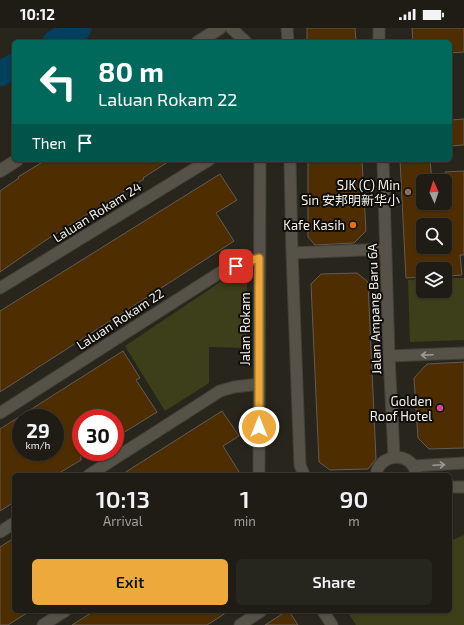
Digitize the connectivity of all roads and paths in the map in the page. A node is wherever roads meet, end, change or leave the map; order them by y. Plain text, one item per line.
1 (220, 28) edge
2 (232, 28) edge
3 (287, 28) edge
4 (379, 28) edge
5 (201, 40) edge
6 (244, 40) edge
7 (288, 40) edge
8 (379, 40) edge
9 (14, 162) edge
10 (205, 162) edge
11 (260, 162) edge
12 (290, 162) edge
13 (383, 162) edge
14 (0, 171) edge
15 (386, 249) junction
16 (292, 253) junction
17 (259, 258) junction
18 (0, 288) edge
19 (464, 353) edge
20 (389, 356) junction
21 (259, 384) junction
22 (0, 413) edge
23 (394, 456) junction
24 (464, 463) edge
25 (415, 470) edge
26 (92, 473) edge
27 (259, 473) edge
28 (303, 473) edge
29 (376, 473) edge
30 (452, 487) edge
31 (464, 487) edge
32 (12, 524) edge
33 (0, 532) edge
34 (62, 613) edge
35 (258, 613) edge
36 (324, 613) edge
37 (43, 625) edge
38 (240, 625) edge
39 (332, 625) edge

1 - 5 main road
2 - 6 street
3 - 7 street
4 - 8 street
9 - 14 main road
10 - 18 street, Laluan Rokam 24
11 - 17 street, Jalan Rokam
12 - 16 street
13 - 15 street, Jalan Ampang Baru 6A
15 - 16 street
15 - 20 street, Jalan Ampang Baru 6A
16 - 28 street
17 - 21 street, Jalan Rokam
17 - 22 street, Laluan Rokam 22
19 -> 20 street
20 - 23 street, Jalan Ampang Baru 6A
21 - 26 street
21 - 27 street, Jalan Rokam
23 - 25 street
23 - 29 street
25 -> 24 street
30 - 31 street
32 - 33 street
34 - 37 street
35 - 38 street
36 - 39 street

